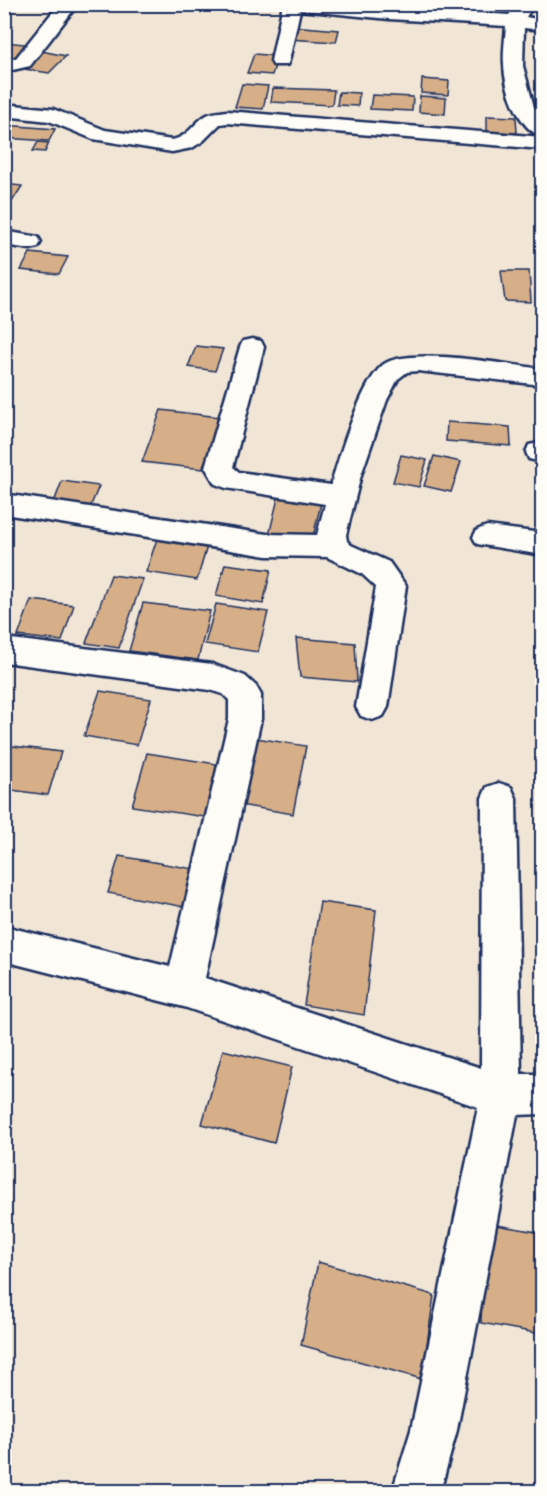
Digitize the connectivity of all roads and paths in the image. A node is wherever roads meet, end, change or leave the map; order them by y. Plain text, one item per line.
1 (69, 4) edge
2 (294, 4) edge
3 (389, 9) edge
4 (528, 18) edge
5 (280, 60) dead end
6 (4, 66) edge
7 (4, 110) edge
8 (543, 130) edge
9 (543, 144) edge
10 (4, 238) edge
11 (30, 242) dead end
12 (252, 347) dead end
13 (543, 377) edge
14 (341, 496) junction
15 (4, 504) edge
16 (487, 537) dead end
17 (543, 544) edge
18 (333, 546) junction
19 (4, 650) edge
20 (372, 707) dead end
21 (499, 798) dead end
22 (4, 943) edge
23 (184, 988) junction
24 (522, 1094) edge
25 (416, 1491) edge

1 - 6 street
2 - 3 street
2 - 5 street
3 - 4 street
4 - 8 street
7 - 9 street
10 - 11 street
12 - 14 street
13 - 14 street
14 - 18 street
15 - 18 street
16 - 17 street
18 - 20 street
19 - 23 street
21 - 24 street
22 - 23 street
23 - 24 street
24 - 25 street

